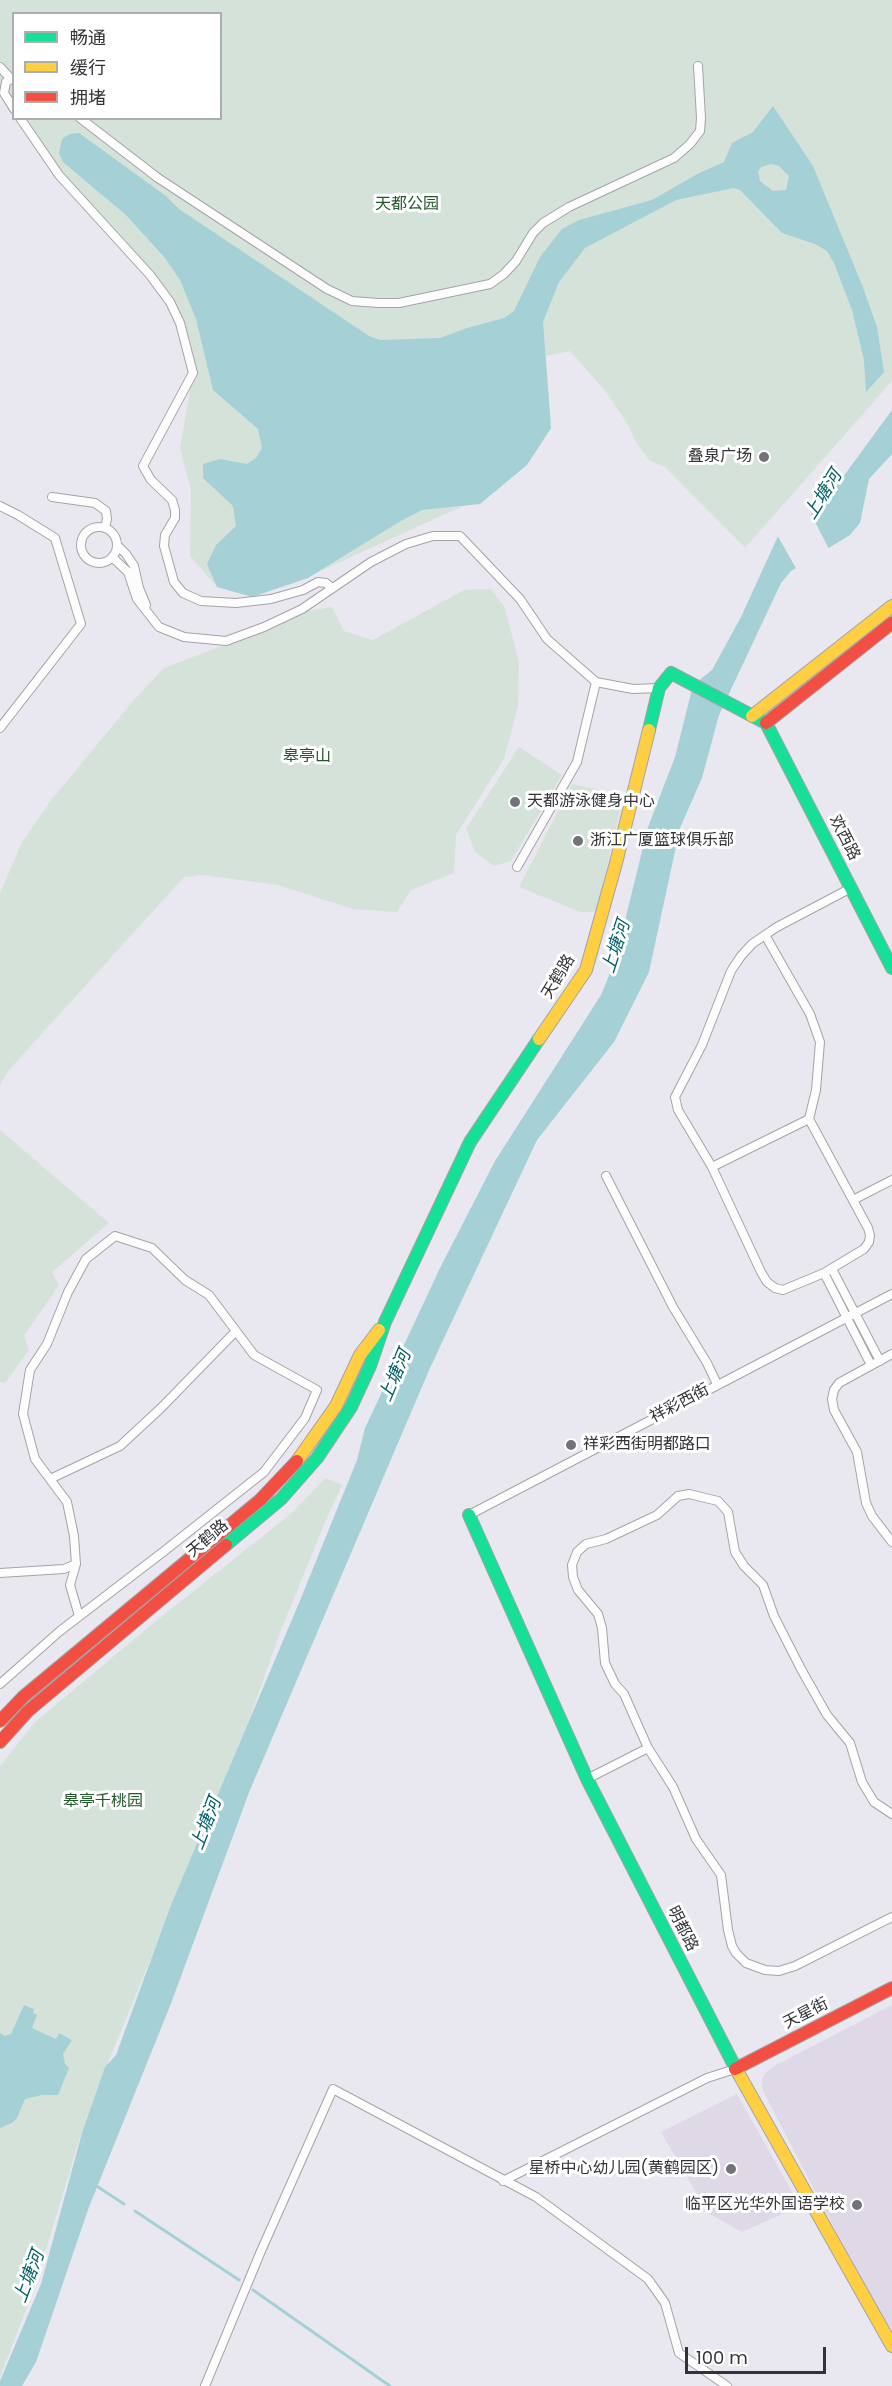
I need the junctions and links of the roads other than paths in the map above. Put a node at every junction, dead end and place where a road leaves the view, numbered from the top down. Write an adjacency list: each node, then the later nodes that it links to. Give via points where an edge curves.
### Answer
1 (0, 66): 3 (street)
2 (698, 66): 7 (street, via 700,131 674,158 543,223 510,267 490,284 399,303 352,301 327,289 158,178)
3 (12, 78): 4 (street)
4 (2, 93): 5 (street)
5 (12, 106)
6 (21, 120): 13 (street, via 60,175 150,275 180,323 193,373 143,466 172,500 175,510 164,546 174,582 183,593 201,601 236,603 271,599 318,582)
7 (83, 120)
8 (52, 497): 10 (street, via 95,503 105,511)
9 (0, 506): 21 (street, via 55,538 81,624)
10 (105, 528): 11 (street, via 114,534); 12 (street, via 88,531 81,547 92,561 104,562)
11 (117, 545): 12 (street); 16 (street, via 134,566 139,588)
12 (112, 557): 16 (street, via 128,572 136,599)
13 (332, 588): 16 (street, via 302,609 226,641 184,637); 17 (street, via 406,544 433,536 460,536 520,599 547,639)
14 (892, 606): 19 (main road)
15 (892, 623): 20 (main road)
16 (159, 627)
17 (596, 682): 18 (street, via 633,689); 22 (street, via 577,762)
18 (659, 688): 19 (main road, via 671,674); 34 (main road, 天鹤路, via 586,970 470,1143)
19 (752, 716): 20 (main road)
20 (766, 723): 23 (main road, 欢西路)
21 (0, 728)
22 (517, 867)
23 (851, 888): 24 (street); 25 (main road, 欢西路)
24 (765, 935): 26 (street, via 810,1014 820,1042); 27 (street, via 752,944 731,971 702,1045 675,1097 678,1110)
25 (892, 968)
26 (810, 1119): 27 (street); 30 (street)
27 (712, 1167): 31 (street, via 768,1282 783,1290)
28 (606, 1176): 39 (street)
29 (892, 1180): 30 (street)
30 (854, 1200): 31 (street, via 868,1228 869,1242)
31 (828, 1271): 33 (street)
32 (892, 1294): 33 (street, 祥彩西街)
33 (851, 1315): 37 (street); 38 (street); 39 (street, 祥彩西街)
34 (385, 1322): 47 (main road, 天鹤路, via 360,1355 336,1406 301,1456 260,1500 22,1697); 48 (main road, 天鹤路, via 351,1407 317,1458 281,1499 55,1687)
35 (236, 1330): 40 (street, via 120,1446); 40 (street, via 209,1295 185,1280 152,1248 115,1236 86,1259 47,1344 30,1370 23,1414 35,1459); 45 (street, via 254,1355 317,1390 305,1418 264,1472)
36 (892, 1354): 37 (street)
37 (880, 1361): 38 (street)
38 (871, 1365): 42 (street, via 838,1383 832,1398 834,1410 857,1452 869,1509)
39 (717, 1384): 41 (street, 祥彩西街)
40 (50, 1479): 43 (street, via 67,1502)
41 (469, 1515): 50 (main road, 明都路)
42 (892, 1542)
43 (76, 1564): 44 (street, via 64,1569); 45 (street, via 70,1585)
44 (0, 1573)
45 (79, 1616): 46 (street)
46 (0, 1684)
47 (0, 1721)
48 (0, 1742)
49 (648, 1748): 50 (street); 51 (street, via 605,1663 598,1614 578,1590 572,1565 577,1552 586,1544 657,1515 678,1496 689,1494 718,1502 728,1512 735,1552 763,1585 801,1669 827,1715 850,1743 873,1802); 52 (street, via 673,1787 696,1839 721,1875 732,1946 746,1963 779,1971 795,1966)
50 (587, 1779): 54 (main road, 明都路)
51 (892, 1814)
52 (892, 1917)
53 (892, 1988): 54 (main road, 天星街)
54 (735, 2070): 55 (street, via 707,2078); 56 (main road, 明都路)
55 (503, 2181): 57 (street, via 333,2089); 58 (street, via 536,2197 648,2279 664,2303 679,2353)
56 (892, 2346)
57 (204, 2386)
58 (727, 2386)

